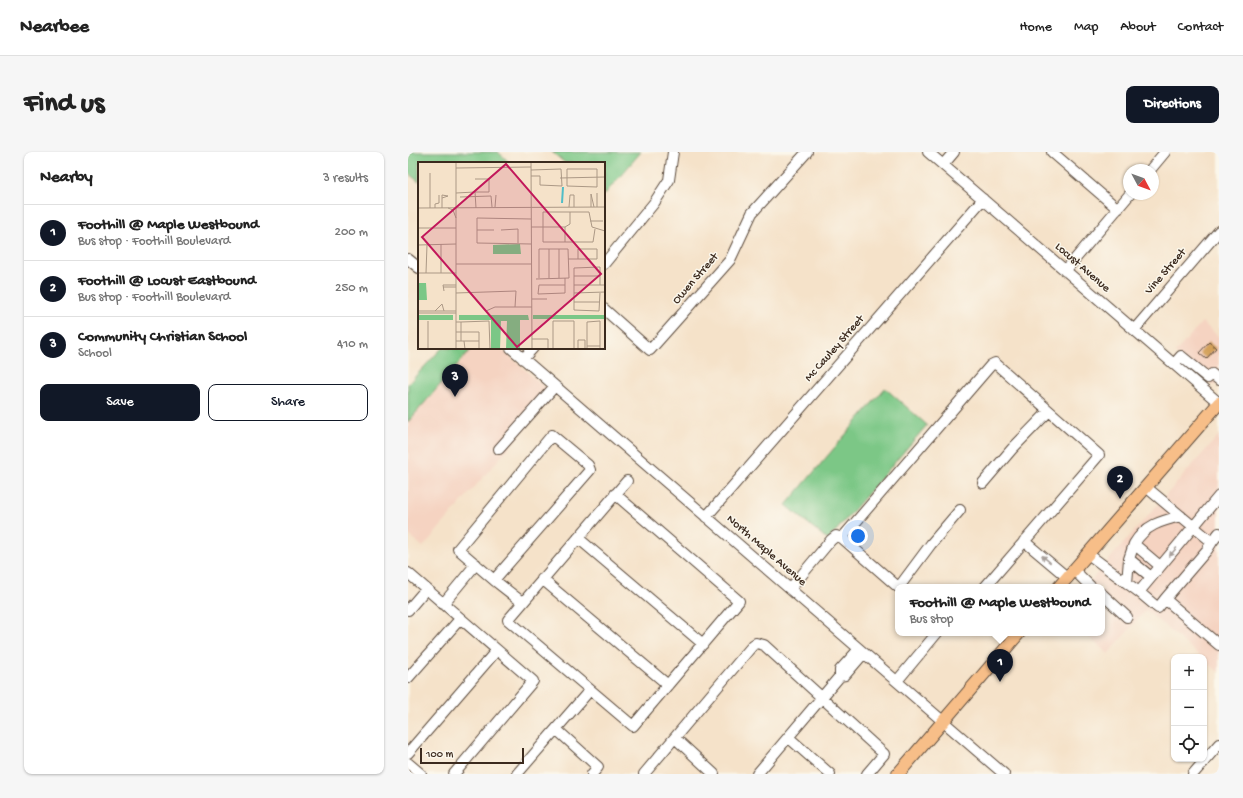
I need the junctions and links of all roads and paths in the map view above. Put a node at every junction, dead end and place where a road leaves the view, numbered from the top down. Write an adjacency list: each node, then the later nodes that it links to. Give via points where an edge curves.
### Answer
1 (672, 152): 14 (street, via 669,180 654,203)
2 (807, 152): 17 (street, Owen Street, via 752,213 730,260 650,350)
3 (928, 152): 7 (street, Locust Avenue)
4 (954, 152): 7 (street)
5 (1052, 152): 11 (street)
6 (1165, 152): 8 (street)
7 (943, 164): 9 (street, Locust Avenue)
8 (1155, 164)
9 (983, 199): 16 (street, Locust Avenue); 39 (street, Mc Cauley Street)
10 (1125, 200): 11 (street)
11 (1118, 209): 16 (street)
12 (1219, 231): 18 (street, Vine Street)
13 (408, 259): 15 (street)
14 (605, 263)
15 (418, 267)
16 (1065, 271): 18 (street, Locust Avenue)
17 (605, 310)
18 (1134, 330): 22 (street, Locust Avenue)
19 (512, 349): 21 (street, North Maple Avenue)
20 (532, 349): 21 (street)
21 (523, 359): 27 (street, North Maple Avenue)
22 (1174, 364): 23 (street, via 1181,356); 24 (street, Locust Avenue)
23 (1194, 367): 24 (street); 25 (street)
24 (1187, 376): 28 (street, Locust Avenue)
25 (1208, 378): 26 (street, via 1212,374); 28 (street)
26 (1219, 380)
27 (555, 386): 31 (street); 39 (street, North Maple Avenue)
28 (1200, 387): 29 (street, Locust Avenue)
29 (1219, 403): 34 (main road)
30 (1049, 411): 33 (street); 43 (street, via 995,363 991,365); 44 (street, via 1099,455)
31 (499, 449)
32 (627, 481): 35 (street)
33 (983, 483)
34 (1146, 487): 38 (street); 47 (main road)
35 (615, 494): 42 (street); 74 (street, via 739,601)
36 (1219, 496): 40 (street)
37 (960, 510): 58 (street)
38 (1182, 516): 40 (street); 46 (street, via 1147,528 1137,537)
39 (706, 517): 63 (street, North Maple Avenue)
40 (1194, 526): 45 (street); 50 (street, one-way to 50)
41 (1219, 533): 45 (street)
42 (578, 538): 54 (street); 74 (street)
43 (842, 538): 57 (street); 63 (street, via 833,537)
44 (1024, 541): 52 (street, one-way to 44); 59 (street)
45 (1212, 542): 66 (street)
46 (1134, 544): 48 (street); 50 (street)
47 (1088, 554): 52 (main road); 56 (street)
48 (1129, 559): 53 (street); 56 (street)
49 (476, 564): 55 (street); 55 (street, via 458,549 552,435 588,465 590,470); 68 (street)
50 (1160, 566): 53 (street)
51 (408, 574): 62 (street)
52 (1071, 574): 60 (main road); 61 (street)
53 (1151, 577): 64 (street)
54 (542, 579): 67 (street); 80 (street)
55 (494, 580): 67 (street)
56 (1126, 583): 64 (street)
57 (896, 584)
58 (901, 584)
59 (988, 584)
60 (1062, 584)
61 (1086, 584)
62 (426, 589): 68 (street); 69 (street)
63 (790, 589): 77 (street, North Maple Avenue)
64 (1138, 592): 66 (street, via 1158,608)
65 (1105, 597): 70 (street)
66 (1165, 600): 75 (street)
67 (522, 602): 81 (street, via 508,620)
68 (443, 604): 71 (street)
69 (408, 610)
70 (1127, 617)
71 (460, 618): 76 (street); 78 (street)
72 (934, 636): 79 (street)
73 (1016, 636): 83 (main road)
74 (703, 644): 80 (street)
75 (1219, 645)
76 (497, 650): 88 (street); 91 (street, via 533,681)
77 (862, 651): 79 (street, North Maple Avenue); 82 (street, via 850,664 845,675 840,676)
78 (408, 678)
79 (897, 681): 83 (street, North Maple Avenue)
80 (668, 685): 81 (street, via 633,726)
81 (590, 690): 84 (street)
82 (822, 698): 85 (street); 86 (street, via 764,645 756,643); 98 (street, via 884,754)
83 (943, 721): 99 (main road); 100 (street, North Maple Avenue)
84 (556, 729): 92 (street); 93 (street, via 598,767)
85 (788, 737): 96 (street); 97 (street)
86 (675, 738): 94 (street); 95 (street)
87 (1219, 744): 101 (street)
88 (408, 753)
89 (408, 763): 90 (street)
90 (421, 774)
91 (454, 774)
92 (517, 774)
93 (592, 774)
94 (644, 774)
95 (714, 774)
96 (757, 774)
97 (830, 774)
98 (867, 774)
99 (898, 774)
100 (1004, 774)
101 (1193, 774)

